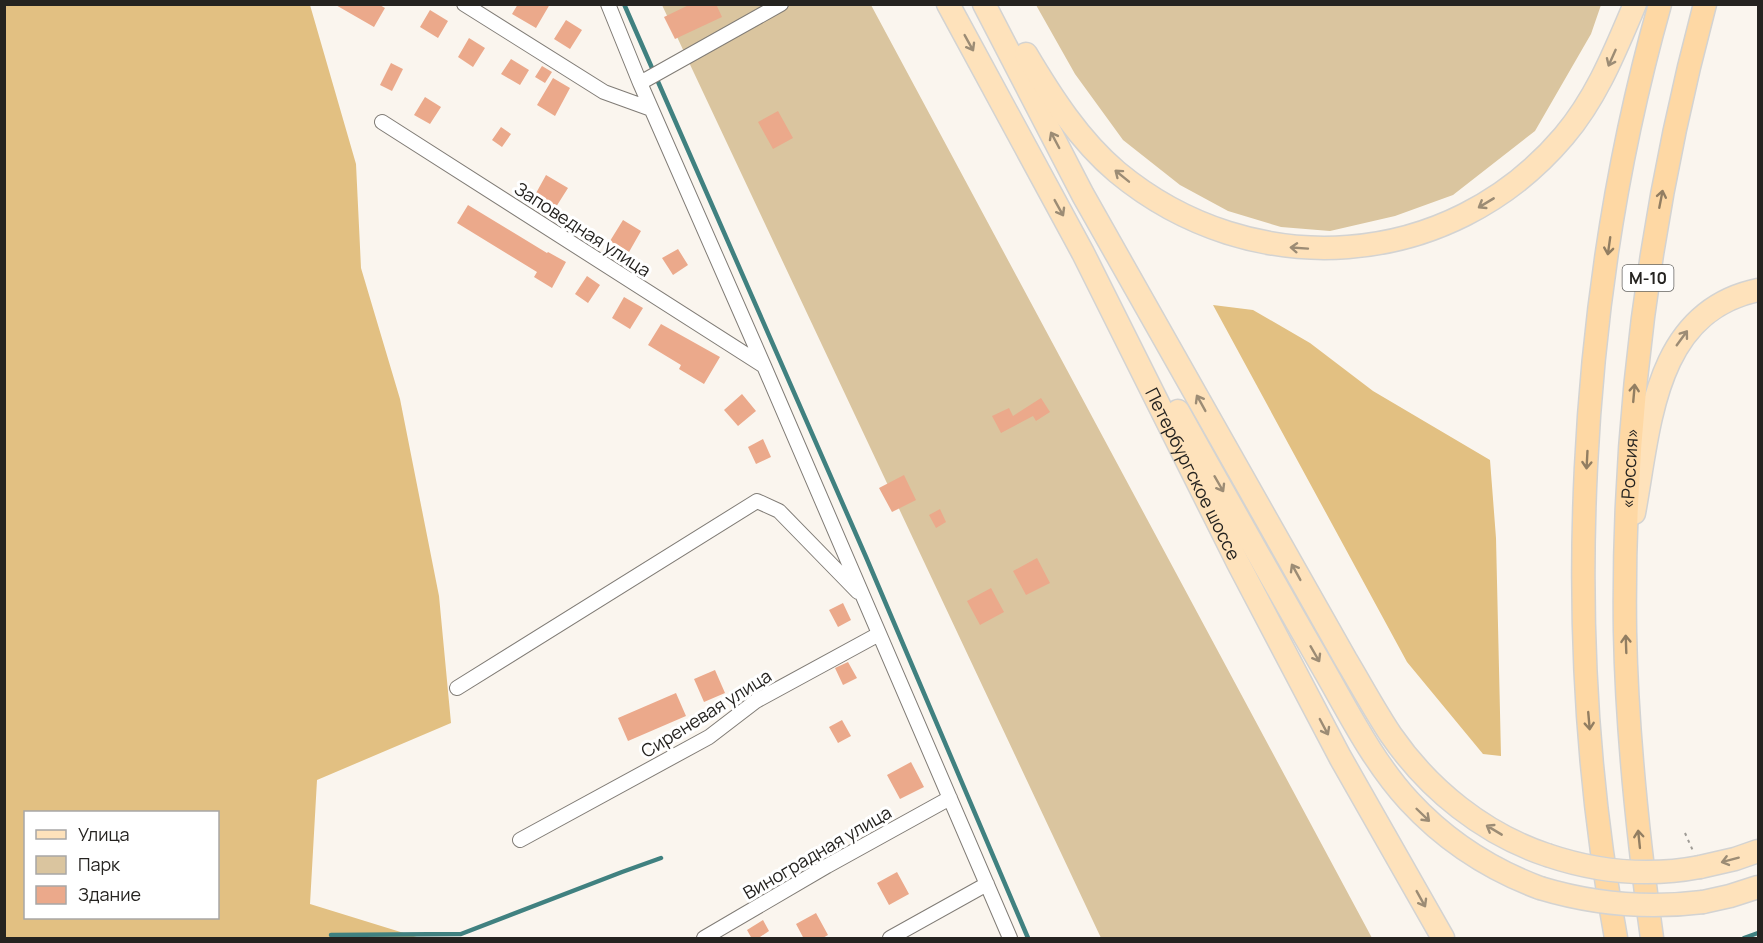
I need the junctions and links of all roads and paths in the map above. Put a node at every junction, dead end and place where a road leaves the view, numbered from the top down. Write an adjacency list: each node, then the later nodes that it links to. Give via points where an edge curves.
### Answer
1 (464, 4): 11 (street, via 604,92)
2 (608, 4): 10 (street)
3 (781, 4): 10 (street)
4 (948, 4): 13 (main road, Петербургское шоссе, one-way to 13)
5 (984, 4): 22 (main road, Петербургское шоссе, one-way to 5, bridge, via 1724,862 1662,872 1584,866 1525,847 1494,831 1437,789 1413,763 1391,735 1346,660 1083,195)
6 (997, 4): 7 (main road, one-way to 6, via 1604,75 1580,116 1549,153 1513,185 1473,211 1429,230 1383,243 1335,248 1275,245 1240,238 1174,211 1133,185 1097,153 1066,117)
7 (1635, 4)
8 (1660, 4): 29 (highway, М-10, one-way to 29, via 1632,119 1600,307 1583,557 1594,778)
9 (1705, 4): 16 (highway, «Россия» / М-10, one-way to 9, via 1634,390 1644,307 1671,143)
10 (650, 77): 11 (street)
11 (651, 109): 15 (street)
12 (382, 122): 15 (street, Заповедная улица)
13 (1083, 253): 24 (main road, one-way to 24, bridge, via 1126,316 1369,747 1385,773 1417,810 1454,842 1495,868 1540,888 1579,898 1662,906 1703,902); 28 (main road, Петербургское шоссе, one-way to 28, via 1238,563 1340,757)
14 (1758, 290): 16 (main road, one-way to 14, via 1656,395 1670,358 1686,333 1706,313 1730,298)
15 (764, 366): 17 (street)
16 (1625, 556): 30 (highway, «Россия» / М-10, one-way to 16, via 1633,786)
17 (864, 598): 18 (street); 19 (street, via 779,511 757,501)
18 (879, 634): 20 (street); 21 (street, Сиреневая улица, via 756,701 710,737)
19 (457, 688)
20 (950, 798): 23 (street); 25 (street, Виноградная улица)
21 (520, 840)
22 (1758, 851)
23 (987, 884): 26 (street); 27 (street)
24 (1758, 887)
25 (704, 939)
26 (890, 939)
27 (1011, 939)
28 (1443, 939)
29 (1616, 939)
30 (1652, 939)

